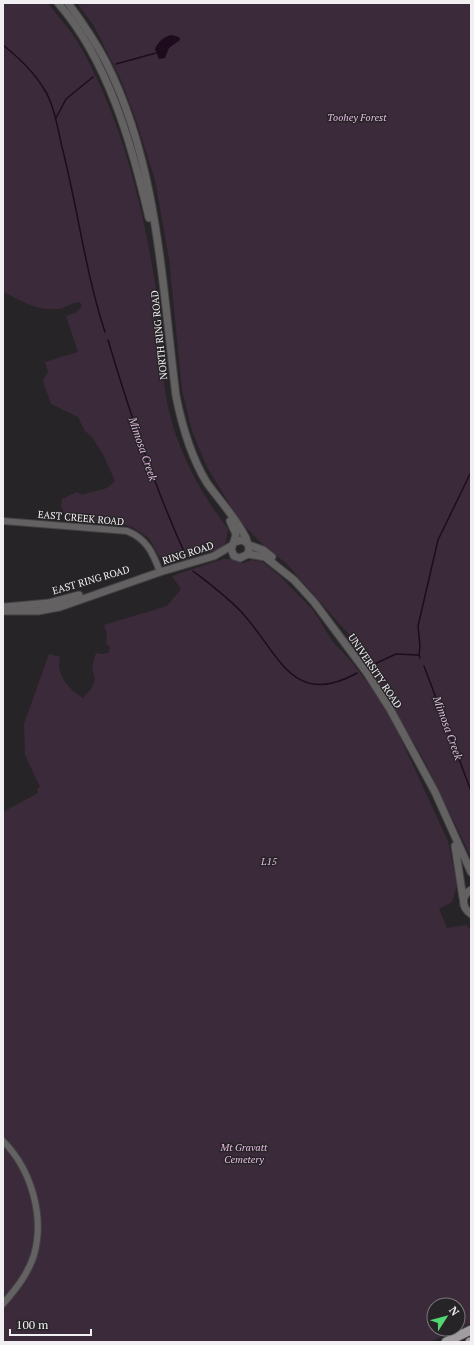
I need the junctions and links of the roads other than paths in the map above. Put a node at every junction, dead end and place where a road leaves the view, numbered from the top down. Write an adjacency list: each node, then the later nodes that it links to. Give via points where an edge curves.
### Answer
1 (58, 3): 4 (street, NORTH RING ROAD, via 84,38 105,79)
2 (68, 3): 3 (street, NORTH RING ROAD, via 106,61)
3 (126, 110): 4 (street); 7 (street, NORTH RING ROAD, via 148,185 160,260 176,396 182,422 206,481 242,530)
4 (118, 113): 6 (street, NORTH RING ROAD, via 150,220 178,422 198,474 235,529)
5 (3, 521): 11 (street, EAST CREEK ROAD, via 127,531 147,544)
6 (233, 544): 7 (street, via 242,540); 9 (street, RING ROAD); 10 (street)
7 (248, 544): 8 (street); 13 (street, via 266,552 290,574)
8 (248, 554): 10 (street, via 240,558); 13 (street, UNIVERSITY ROAD, via 265,557)
9 (214, 556): 10 (street); 11 (street, RING ROAD)
10 (234, 556)
11 (160, 572): 12 (street, RING ROAD); 14 (street, EAST RING ROAD, via 59,601)
12 (150, 577): 15 (street, EAST RING ROAD, via 60,607 38,611)
13 (292, 579): 16 (street, UNIVERSITY ROAD, via 314,602 384,698 435,792)
14 (3, 606)
15 (3, 611)
16 (451, 830): 17 (street, UNIVERSITY ROAD); 19 (street, UNIVERSITY ROAD)
17 (471, 872)
18 (471, 890): 19 (street)
19 (463, 898): 20 (street, UNIVERSITY ROAD, via 465,908)
20 (471, 914)
21 (3, 1141): 22 (street, via 18,1158 24,1171 35,1202 38,1220 34,1255 16,1290)
22 (3, 1304)
23 (471, 1330): 24 (main road)
24 (446, 1342)

